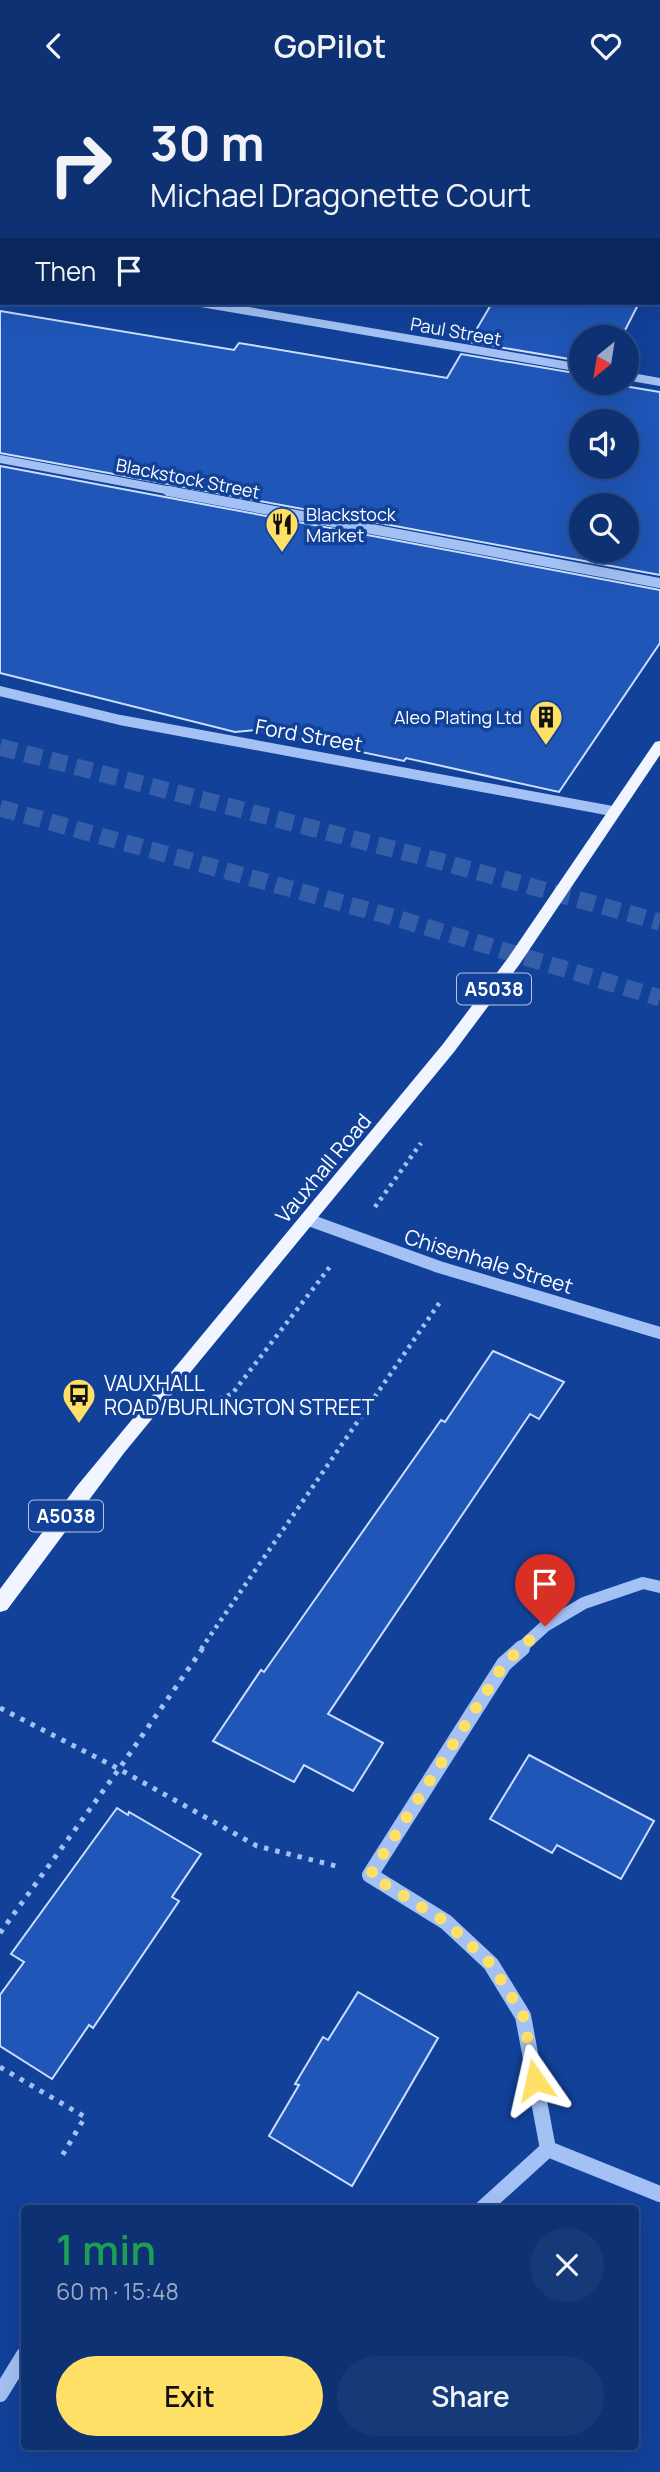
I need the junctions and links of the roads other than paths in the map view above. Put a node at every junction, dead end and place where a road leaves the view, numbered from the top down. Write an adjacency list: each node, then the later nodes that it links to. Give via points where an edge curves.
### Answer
1 (213, 305): 2 (street, Paul Street)
2 (569, 366)
3 (639, 378): 4 (street)
4 (660, 381)
5 (0, 459): 6 (street, Blackstock Street)
6 (660, 583)
7 (0, 691): 9 (street, Ford Street, via 120,720)
8 (660, 745): 9 (main road, Vauxhall Road / A5038)
9 (612, 811): 10 (main road, Vauxhall Road / A5038, via 491,992)
10 (309, 1220): 11 (street, Chisenhale Street, via 460,1273); 13 (main road, Vauxhall Road / A5038, via 133,1428)
11 (660, 1333)
12 (660, 1587): 14 (street, via 643,1583 584,1603 545,1626 504,1664 370,1875 446,1922 491,1964 523,2015)
13 (0, 1604)
14 (548, 2149): 15 (street); 16 (street)
15 (660, 2193)
16 (486, 2205)
17 (21, 2360): 18 (street)
18 (0, 2394)

